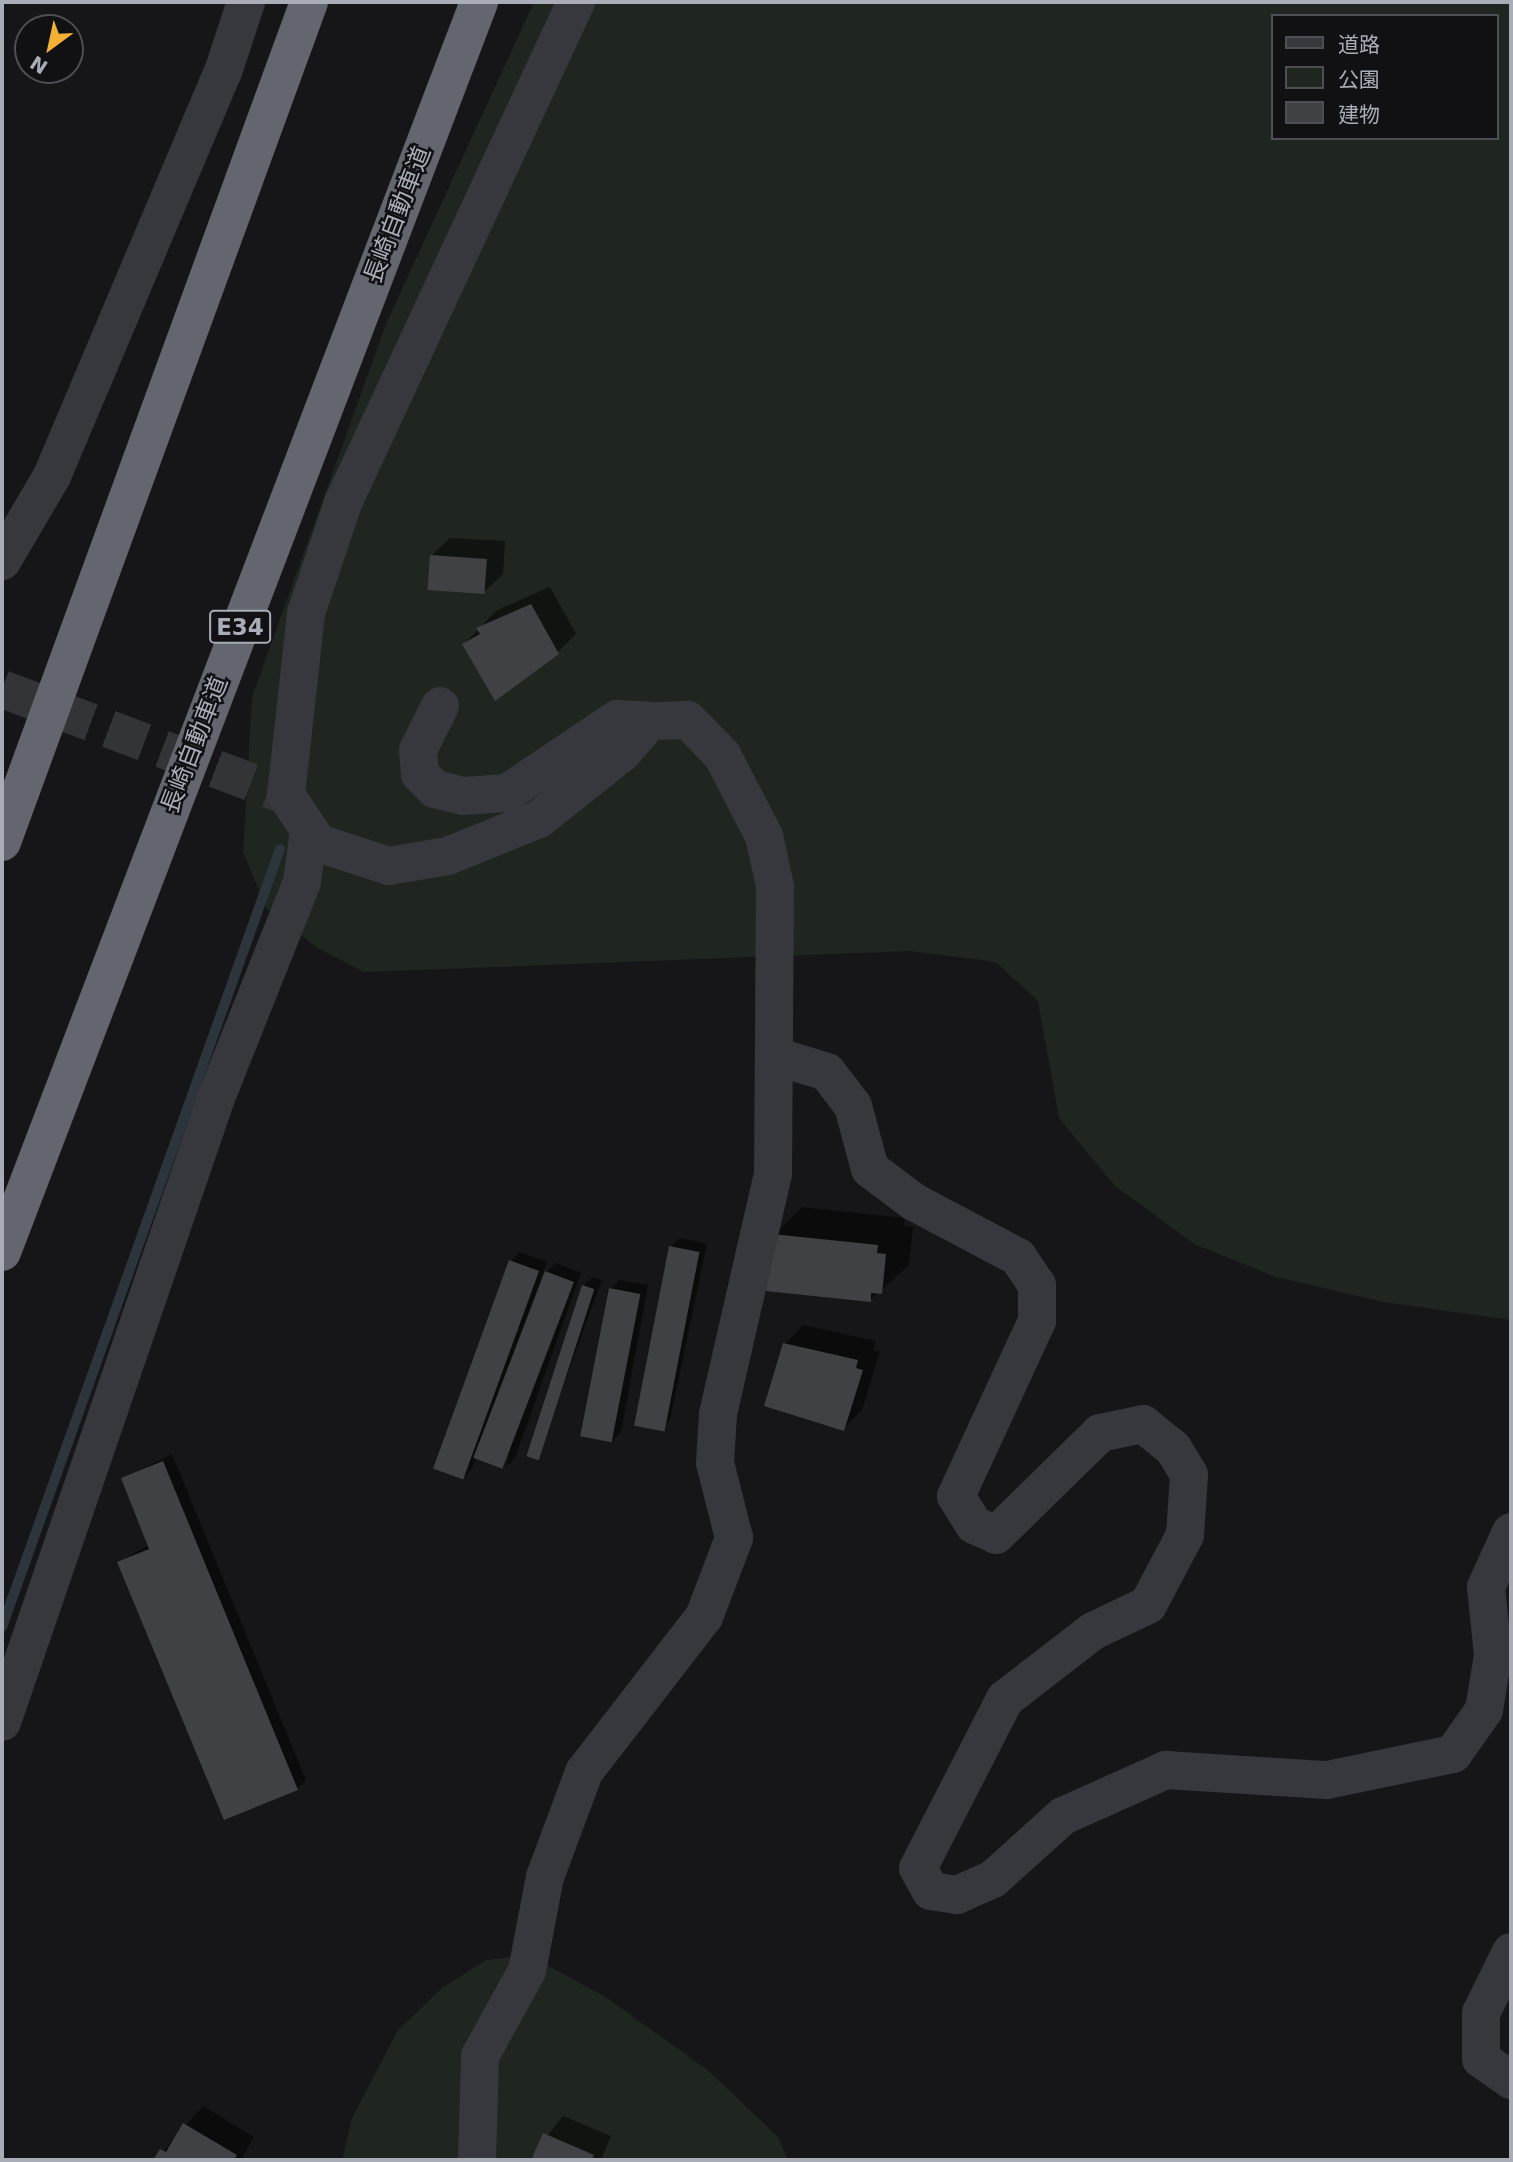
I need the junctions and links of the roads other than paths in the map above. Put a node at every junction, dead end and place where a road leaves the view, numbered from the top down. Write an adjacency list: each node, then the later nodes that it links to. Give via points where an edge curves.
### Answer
1 (246, 2): 5 (street, via 223,72 52,476)
2 (309, 2): 9 (highway)
3 (479, 2): 11 (highway, 長崎自動車道 / E34)
4 (576, 2): 8 (street, via 343,503 306,613 286,795)
5 (2, 561)
6 (440, 706): 7 (street, via 418,750 419,774 435,789 463,796 507,793 617,719)
7 (650, 721): 8 (street, via 622,753 539,819 448,856 389,866 318,843); 10 (street, via 688,720 722,755 764,836 775,886)
8 (309, 830): 13 (street, via 302,882 216,1098)
9 (2, 842)
10 (778, 1057): 12 (street, via 827,1072 853,1106 870,1169 914,1202 1018,1257 1037,1285 1037,1321 956,1496 974,1525 996,1535 1100,1433 1143,1424 1173,1448 1189,1475 1185,1535 1148,1605 1093,1631 1005,1699 918,1868 931,1891 957,1895 993,1879 1063,1816 1166,1770 1327,1780 1453,1754 1484,1710 1493,1655 1486,1587); 17 (street, via 773,1173 718,1414 715,1463 734,1538 704,1617 584,1772 545,1877 527,1971 480,2056)
11 (2, 1252)
12 (1511, 1532)
13 (16, 1648): 14 (street)
14 (2, 1722)
15 (1511, 1952): 16 (street, via 1481,2013 1481,2059)
16 (1511, 2080)
17 (477, 2160)

